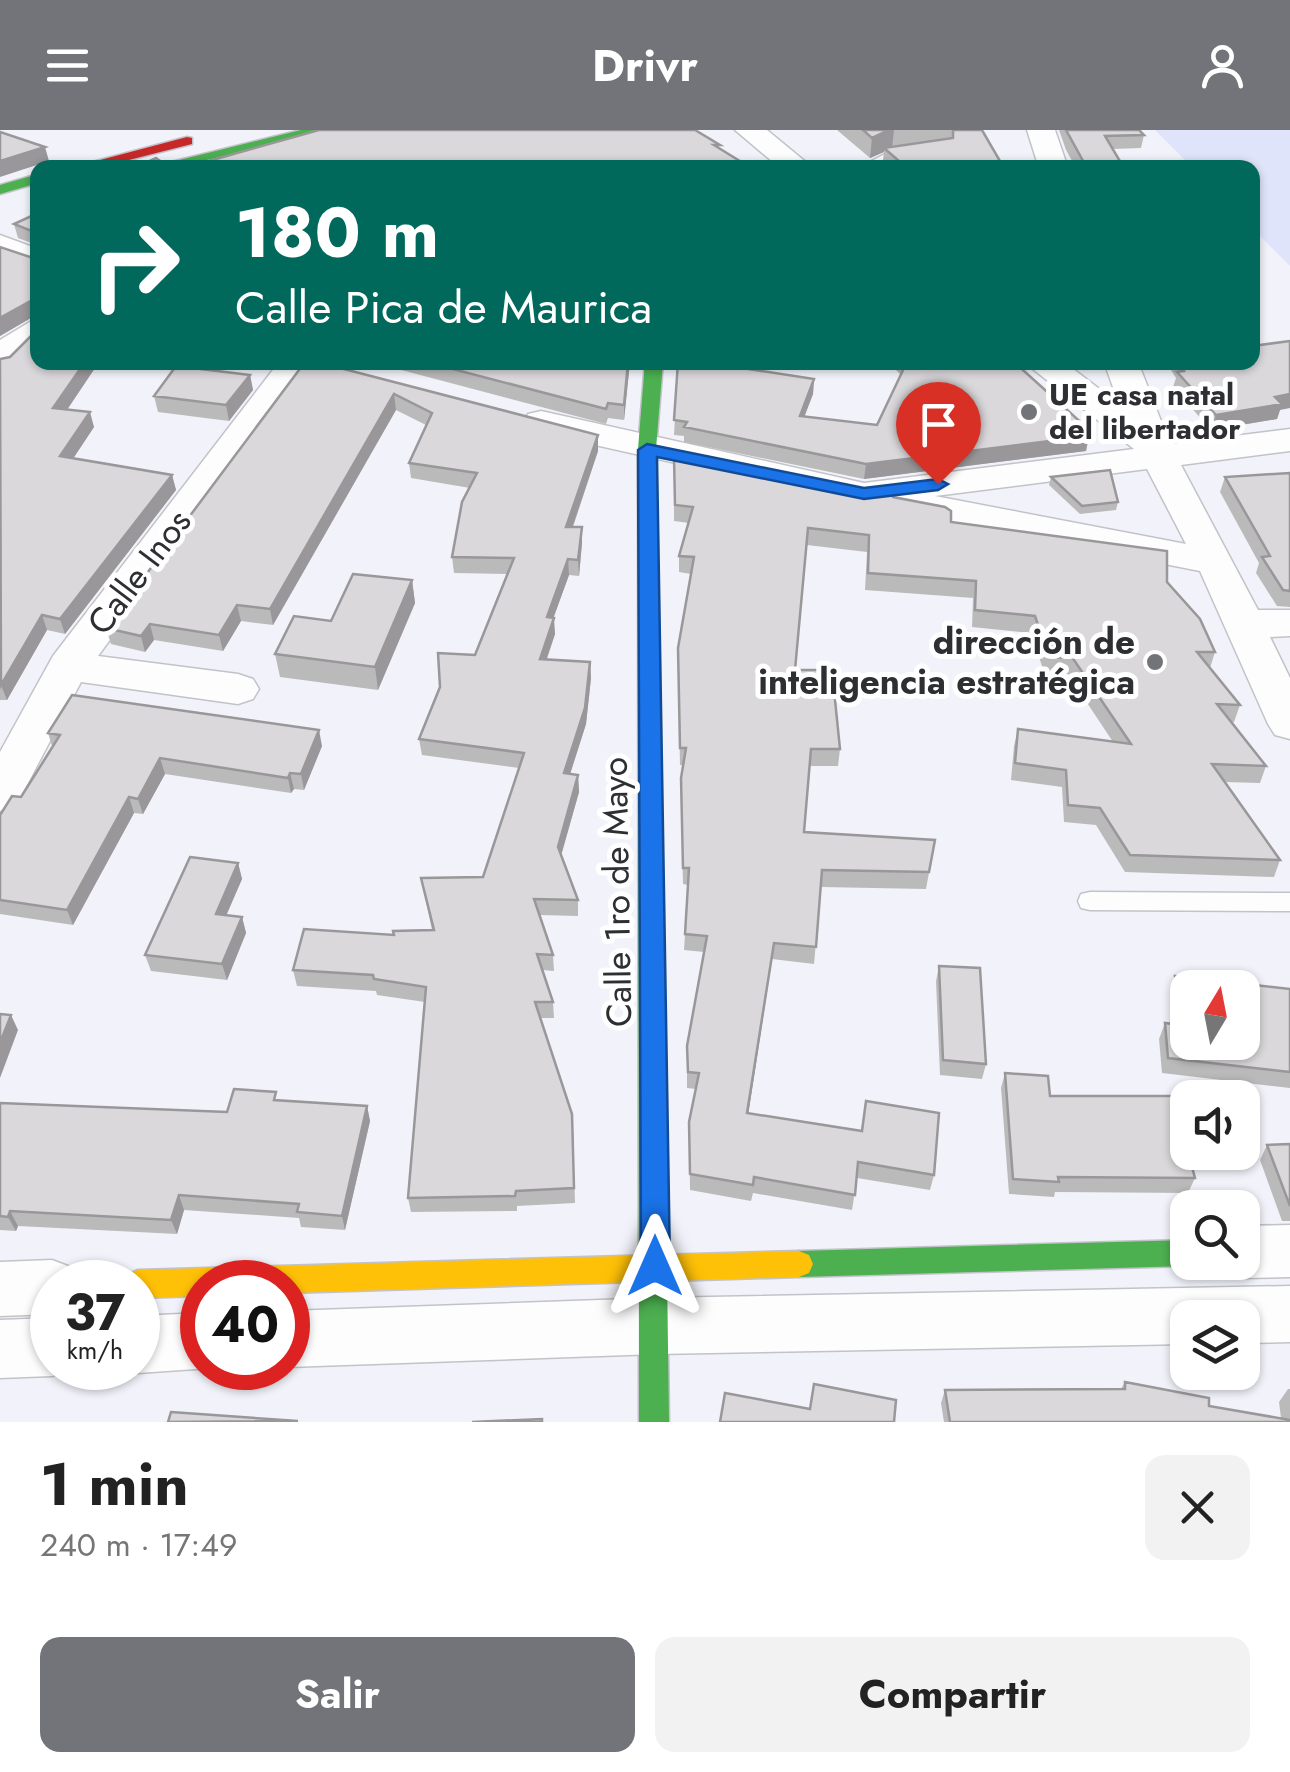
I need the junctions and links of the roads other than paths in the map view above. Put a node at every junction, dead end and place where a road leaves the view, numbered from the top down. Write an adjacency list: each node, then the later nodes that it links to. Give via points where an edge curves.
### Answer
1 (239, 130): 7 (street)
2 (320, 130): 8 (street)
3 (716, 130): 9 (street)
4 (748, 130): 10 (street)
5 (1042, 130): 12 (street)
6 (927, 154): 11 (lane)
7 (111, 160)
8 (189, 160)
9 (755, 160)
10 (788, 160)
11 (883, 160)
12 (1051, 160)
13 (30, 181): 14 (street)
14 (0, 190)
15 (30, 201): 16 (street)
16 (0, 210)
17 (0, 244): 18 (street)
18 (30, 257)
19 (30, 332): 20 (street)
20 (0, 362)
21 (308, 370): 35 (street, Calle Inos)
22 (653, 370): 29 (street, Calle 1ro de Mayo)
23 (1051, 370): 30 (street)
24 (1091, 370): 26 (street)
25 (1124, 370): 26 (street)
26 (1134, 401): 30 (street)
27 (498, 411): 29 (street)
28 (1290, 440): 30 (street)
29 (647, 450): 31 (street); 44 (street, Calle 1ro de Mayo)
30 (1157, 451): 31 (street); 32 (street)
31 (864, 494): 32 (street)
32 (1215, 562): 34 (street)
33 (1290, 623): 34 (street)
34 (1244, 624): 37 (street)
35 (68, 666): 36 (street); 38 (street, Calle Inos)
36 (238, 689)
37 (1290, 724)
38 (0, 794)
39 (1090, 901): 40 (lane)
40 (1290, 902)
41 (1290, 1251): 42 (street)
42 (1260, 1252)
43 (1170, 1253): 44 (street)
44 (655, 1266): 45 (street); 49 (street, Calle 1ro de Mayo)
45 (160, 1283)
46 (30, 1288): 47 (street)
47 (0, 1289)
48 (1290, 1314): 49 (street)
49 (656, 1326): 50 (street); 53 (street, Calle 1ro de Mayo)
50 (310, 1338)
51 (30, 1348): 52 (street)
52 (0, 1349)
53 (654, 1422)

